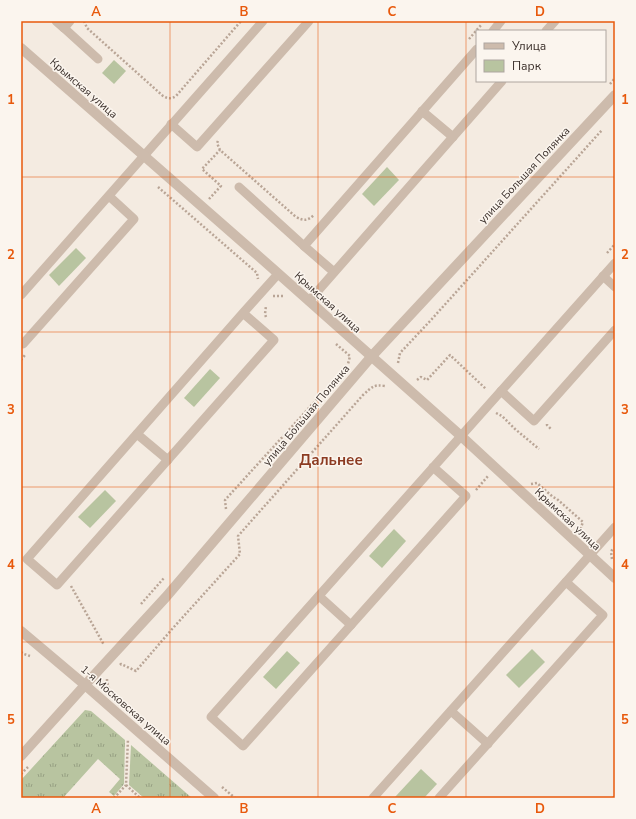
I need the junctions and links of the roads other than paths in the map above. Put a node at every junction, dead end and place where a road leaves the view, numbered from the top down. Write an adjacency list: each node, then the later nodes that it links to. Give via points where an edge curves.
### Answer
1 (56, 21): 7 (lane)
2 (70, 21): 7 (lane)
3 (263, 21): 16 (lane)
4 (309, 21): 16 (lane, via 197,147)
5 (501, 21): 8 (lane)
6 (555, 21): 9 (lane)
7 (64, 28): 12 (lane)
8 (494, 30)
9 (547, 30)
10 (21, 48): 18 (street, Крымская улица)
11 (476, 50): 15 (lane)
12 (98, 59)
13 (501, 82): 17 (lane)
14 (615, 95): 32 (street, улица Большая Полянка)
15 (422, 111): 17 (lane); 21 (lane)
16 (171, 124): 18 (lane)
17 (452, 137): 23 (lane)
18 (143, 156): 20 (lane); 24 (street, Крымская улица)
19 (239, 187): 21 (lane)
20 (109, 196): 27 (lane); 31 (lane, via 134,219)
21 (304, 246): 23 (lane)
22 (615, 263): 25 (lane)
23 (334, 272): 28 (lane)
24 (278, 274): 28 (street, Крымская улица); 29 (lane)
25 (603, 276): 26 (lane); 33 (lane)
26 (615, 287)
27 (21, 295)
28 (309, 301): 32 (street, Крымская улица)
29 (243, 313): 34 (lane); 36 (lane, via 274,340)
30 (615, 330): 33 (lane, via 534,421)
31 (22, 344)
32 (371, 357): 35 (street, Крымская улица); 45 (street, улица Большая Полянка, via 166,597)
33 (501, 391): 35 (lane)
34 (138, 434): 36 (lane); 36 (lane, via 27,559 57,585)
35 (461, 436): 37 (lane); 39 (street, Крымская улица)
36 (168, 460)
37 (433, 467): 42 (lane); 43 (lane, via 466,496)
38 (615, 527): 39 (lane)
39 (590, 555): 40 (street, Крымская улица); 41 (lane)
40 (615, 578)
41 (566, 582): 46 (lane); 47 (lane, via 603,615)
42 (319, 596): 43 (lane); 43 (lane, via 211,717 222,727 243,746)
43 (351, 625)
44 (21, 630): 45 (street, 1-я Московская улица)
45 (85, 685): 48 (street, улица Большая Полянка); 49 (street, 1-я Московская улица)
46 (451, 711): 47 (lane); 50 (lane)
47 (488, 744): 51 (lane)
48 (21, 756)
49 (214, 798)
50 (373, 798)
51 (439, 798)

